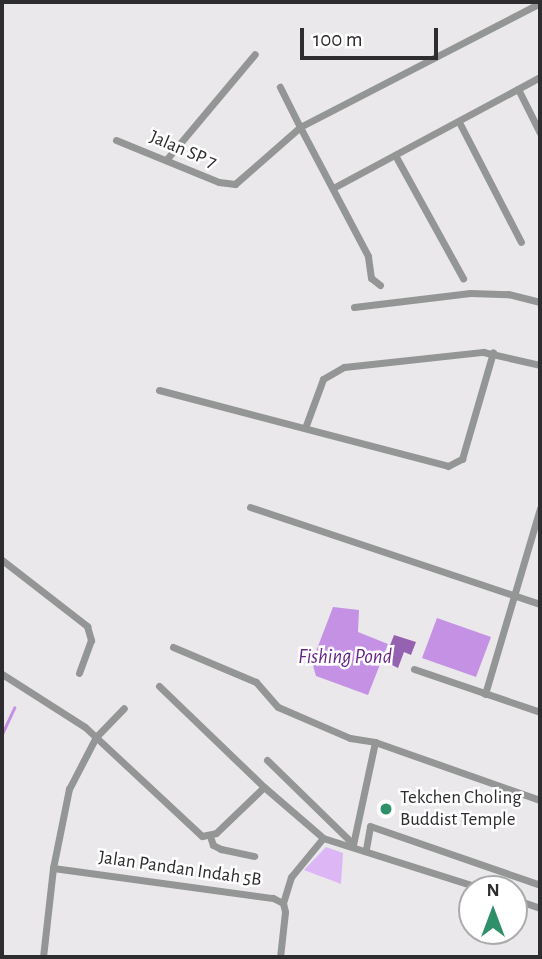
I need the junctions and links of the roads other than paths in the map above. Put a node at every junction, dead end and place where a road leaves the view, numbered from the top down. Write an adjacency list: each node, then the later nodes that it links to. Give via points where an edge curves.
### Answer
1 (540, 3): 7 (street)
2 (255, 54): 11 (street)
3 (540, 77): 5 (street)
4 (280, 87): 7 (street)
5 (518, 89): 6 (street); 8 (street)
6 (459, 122): 10 (street); 13 (street)
7 (300, 127): 11 (street, Jalan SP 7, via 235,184); 12 (street)
8 (540, 133)
9 (116, 140): 11 (street, Jalan SP 7)
10 (395, 155): 12 (street); 14 (street)
11 (166, 160)
12 (333, 188): 15 (street, via 368,256 371,278)
13 (521, 242)
14 (463, 278)
15 (380, 285)
16 (540, 302): 17 (street, via 480,293)
17 (354, 307)
18 (493, 352): 19 (street); 21 (street, via 331,372 318,387); 21 (street, via 465,452 456,464 440,466)
19 (540, 365)
20 (159, 390): 21 (street)
21 (305, 428)
22 (250, 507): 27 (street)
23 (540, 508): 24 (street)
24 (538, 521): 27 (street)
25 (2, 560): 26 (street)
26 (5, 569): 31 (street, via 87,626 91,640)
27 (512, 593): 28 (street); 34 (street)
28 (540, 604)
29 (173, 647): 38 (street, via 256,682 278,707 350,738)
30 (414, 669): 34 (street)
31 (79, 673)
32 (2, 674): 37 (street, via 67,712)
33 (159, 686): 40 (street)
34 (485, 694): 36 (street)
35 (124, 708): 37 (street)
36 (540, 712)
37 (96, 737): 42 (street, via 193,831); 47 (street, via 69,789)
38 (375, 742): 41 (street); 44 (street)
39 (267, 760): 44 (street)
40 (264, 787): 42 (street); 43 (street)
41 (540, 800)
42 (210, 836): 46 (street, via 213,845 221,849)
43 (323, 838): 44 (street); 50 (street, via 291,877)
44 (354, 845): 45 (street)
45 (366, 849): 48 (street); 49 (street, via 370,826)
46 (254, 856)
47 (53, 869): 50 (street, Jalan Pandan Indah 5B, via 248,894); 51 (street)
48 (458, 880)
49 (540, 885)
50 (282, 903): 52 (street, Jalan Pandan Indah 5B, via 286,922)
51 (43, 957)
52 (280, 957)

